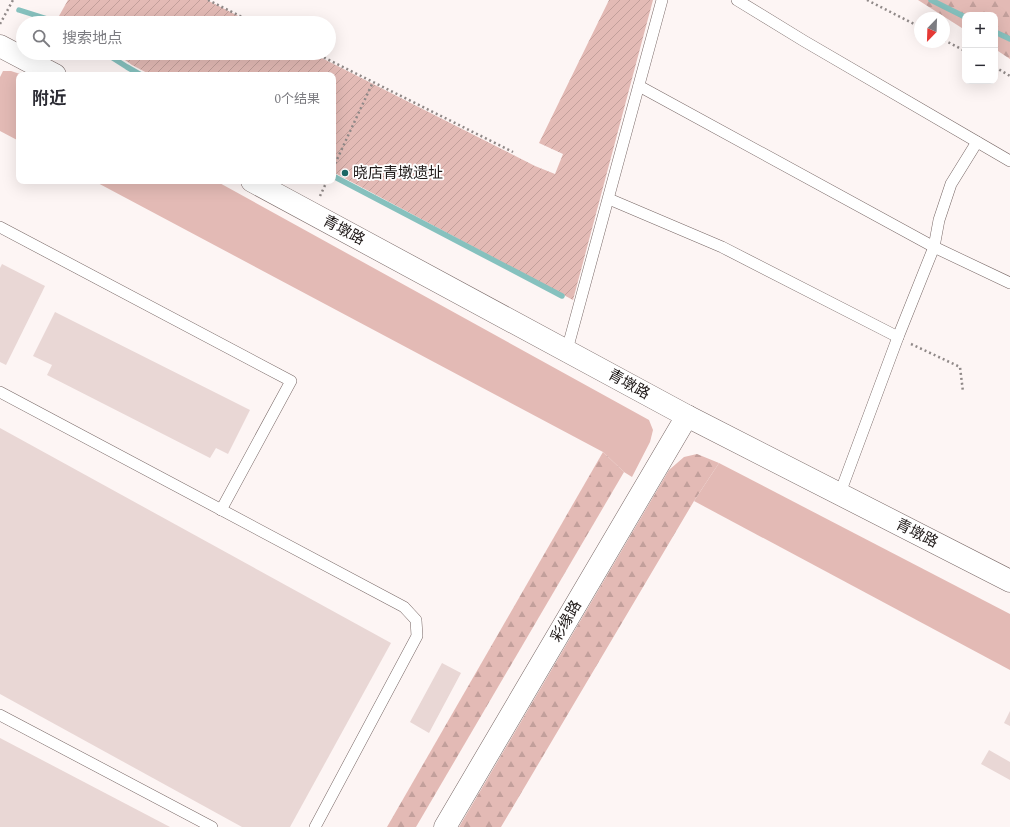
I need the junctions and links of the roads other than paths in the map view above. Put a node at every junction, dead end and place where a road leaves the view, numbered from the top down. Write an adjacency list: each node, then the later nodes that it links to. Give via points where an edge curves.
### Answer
1 (662, 0): 7 (lane)
2 (738, 0): 8 (lane)
3 (0, 46): 4 (main road)
4 (16, 54)
5 (27, 60): 6 (main road)
6 (49, 72)
7 (639, 86): 11 (lane); 13 (lane)
8 (977, 142): 9 (lane); 13 (lane, via 951,184 939,220)
9 (1010, 161)
10 (258, 184): 16 (main road, 青墩路)
11 (609, 199): 15 (lane, via 722,247); 16 (lane)
12 (0, 227): 20 (lane, via 290,381)
13 (934, 247): 14 (lane); 15 (lane)
14 (1010, 283)
15 (898, 338): 19 (lane)
16 (567, 350): 18 (main road, 青墩路)
17 (0, 392): 20 (lane)
18 (687, 416): 19 (main road, 青墩路); 25 (main road, 彩缘路)
19 (840, 493): 21 (main road, 青墩路)
20 (221, 510): 24 (lane, via 404,607 416,620 417,636)
21 (1010, 581)
22 (0, 715): 23 (lane)
23 (212, 827)
24 (315, 827)
25 (445, 827)

